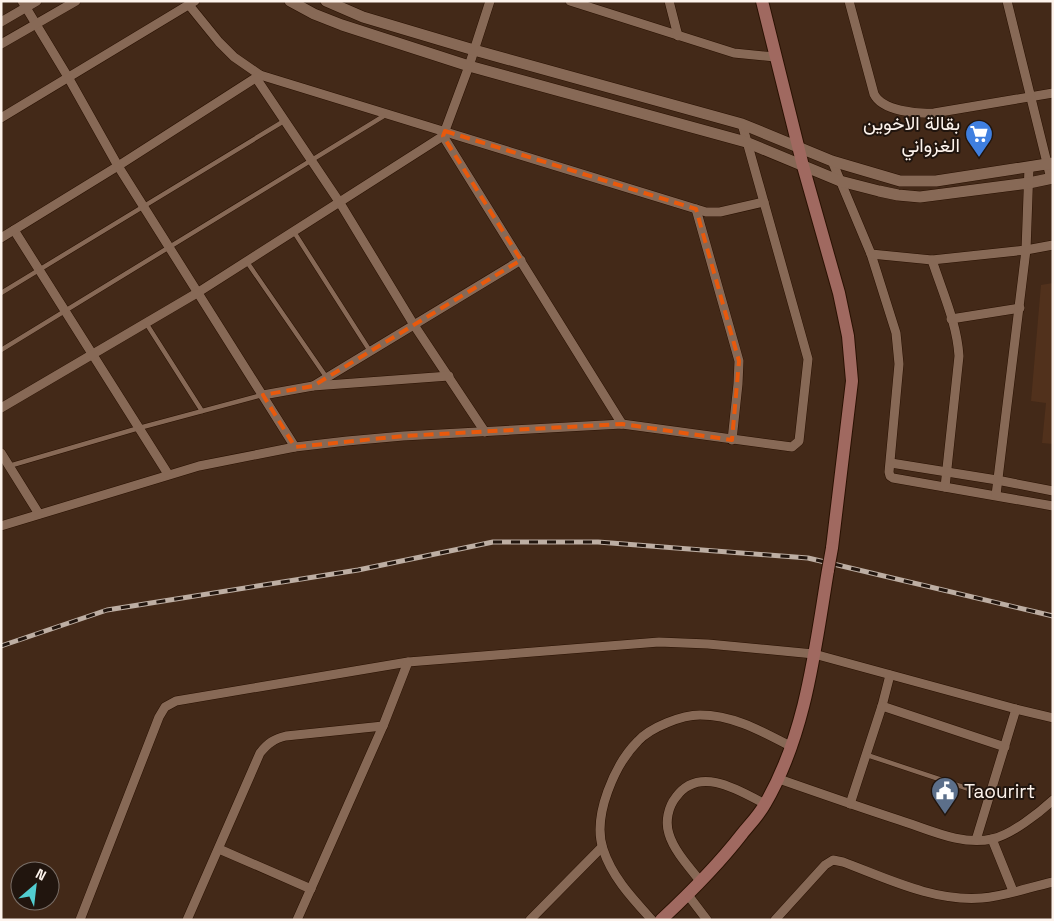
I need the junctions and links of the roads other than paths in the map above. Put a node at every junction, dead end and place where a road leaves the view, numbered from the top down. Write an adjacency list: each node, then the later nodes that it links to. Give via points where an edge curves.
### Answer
1 (37, 1): 12 (street)
2 (76, 1): 14 (street)
3 (290, 1): 19 (street, via 342,25)
4 (326, 1): 17 (street, via 363,17)
5 (490, 1): 17 (street)
6 (570, 1): 15 (street)
7 (669, 1): 15 (street)
8 (762, 1): 18 (main road)
9 (848, 1): 23 (street, via 874,94 884,104 927,113)
10 (1007, 1): 23 (street)
11 (192, 3): 20 (street, via 229,52); 21 (street)
12 (24, 5): 13 (street); 14 (street)
13 (1, 22)
14 (35, 25): 16 (street); 21 (street)
15 (678, 36): 18 (street, via 734,53)
16 (1, 44)
17 (474, 50): 19 (street); 27 (street)
18 (775, 57): 30 (main road)
19 (469, 66): 28 (street); 29 (street)
20 (258, 76): 24 (street); 26 (street); 34 (street)
21 (68, 77): 25 (street); 34 (street)
22 (1053, 93): 23 (street)
23 (1032, 97): 33 (street)
24 (388, 114): 28 (street); 31 (lane)
25 (1, 118)
26 (285, 121): 31 (street); 42 (lane)
27 (742, 124): 29 (street); 30 (street)
28 (444, 133): 41 (street); 43 (street); 51 (street)
29 (746, 142): 35 (street); 40 (street)
30 (798, 146): 32 (street); 35 (main road)
31 (312, 161): 41 (street); 48 (lane)
32 (832, 161): 36 (street, via 900,181 916,182); 38 (street)
33 (1050, 163): 36 (street); 37 (street)
34 (118, 166): 42 (street); 44 (street)
35 (802, 166): 38 (street); 88 (main road, bridge, via 839,292 852,368 832,548)
36 (1029, 168): 39 (street)
37 (1052, 178): 39 (street)
38 (840, 182): 39 (street, via 920,197); 50 (street)
39 (1029, 183): 49 (street)
40 (764, 202): 43 (street, via 714,213); 74 (street, via 808,359 800,441 792,447)
41 (340, 203): 45 (street); 61 (street)
42 (144, 207): 48 (street); 54 (lane)
43 (696, 209): 74 (street, via 739,361)
44 (14, 230): 46 (street); 54 (street)
45 (294, 232): 53 (street); 63 (lane)
46 (1, 238)
47 (1053, 245): 49 (street)
48 (169, 248): 56 (street); 58 (lane)
49 (1026, 250): 52 (street); 57 (street)
50 (871, 254): 52 (street); 77 (street, via 898,345)
51 (521, 260): 61 (street); 71 (street)
52 (932, 260): 59 (street)
53 (247, 262): 56 (street); 66 (lane)
54 (40, 269): 55 (lane); 58 (street)
55 (1, 293)
56 (197, 293): 60 (street); 68 (street)
57 (1020, 308): 59 (street); 81 (street)
58 (66, 310): 62 (lane); 64 (street)
59 (951, 319): 79 (street, via 959,356)
60 (146, 323): 64 (street); 70 (lane)
61 (414, 325): 63 (street); 65 (street)
62 (1, 350)
63 (370, 352): 66 (street)
64 (94, 354): 69 (street); 72 (street)
65 (448, 376): 67 (street); 73 (street)
66 (327, 378): 67 (street)
67 (313, 386): 68 (street)
68 (263, 395): 70 (lane); 75 (street)
69 (1, 408)
70 (202, 411): 72 (lane)
71 (622, 424): 73 (street); 74 (street)
72 (139, 428): 78 (lane); 80 (street)
73 (485, 432): 75 (street)
74 (732, 440)
75 (295, 447): 80 (street)
76 (1, 453): 78 (street)
77 (891, 463): 79 (street); 82 (street, via 890,476 893,478)
78 (5, 467): 86 (street)
79 (946, 471): 81 (street); 82 (street)
80 (168, 474): 86 (street)
81 (997, 480): 83 (street); 84 (street)
82 (945, 487): 84 (street)
83 (1053, 491)
84 (996, 495): 85 (street)
85 (1053, 506)
86 (39, 514): 87 (street)
87 (1, 526)
88 (814, 654): 89 (street, via 660,642); 90 (street); 95 (main road)
89 (408, 662): 94 (street); 114 (street, via 176,701 165,707)
90 (890, 675): 91 (street); 92 (street)
91 (882, 706): 96 (street); 97 (street)
92 (1016, 709): 93 (street); 96 (street)
93 (1053, 718)
94 (383, 726): 106 (street, via 286,736 266,745); 111 (street)
95 (792, 747): 98 (main road); 105 (street, via 751,725 722,717 699,715 674,720 652,730 638,740 621,762 607,791 601,819)
96 (1005, 747): 99 (street)
97 (865, 755): 99 (lane); 102 (street)
98 (779, 779): 101 (main road); 102 (street)
99 (990, 796): 104 (street)
100 (1053, 800): 103 (street, via 1039,813)
101 (765, 804): 108 (main road); 108 (street, via 737,789 717,783 690,783 680,791 671,804 668,834)
102 (850, 804): 104 (street, via 960,840)
103 (992, 839): 104 (street); 112 (street)
104 (976, 840)
105 (602, 847): 117 (street); 118 (street, via 627,894)
106 (219, 849): 111 (street); 115 (street)
107 (1053, 875): 110 (street)
108 (700, 882): 113 (main road)
109 (1053, 882): 110 (street)
110 (1041, 884): 112 (street)
111 (311, 889): 116 (street)
112 (1013, 891): 121 (street, via 982,898 932,893 833,860)
113 (688, 895): 119 (main road); 120 (street)
114 (80, 920)
115 (187, 920)
116 (297, 920)
117 (530, 920)
118 (652, 920)
119 (661, 920)
120 (708, 920)
121 (775, 920)

